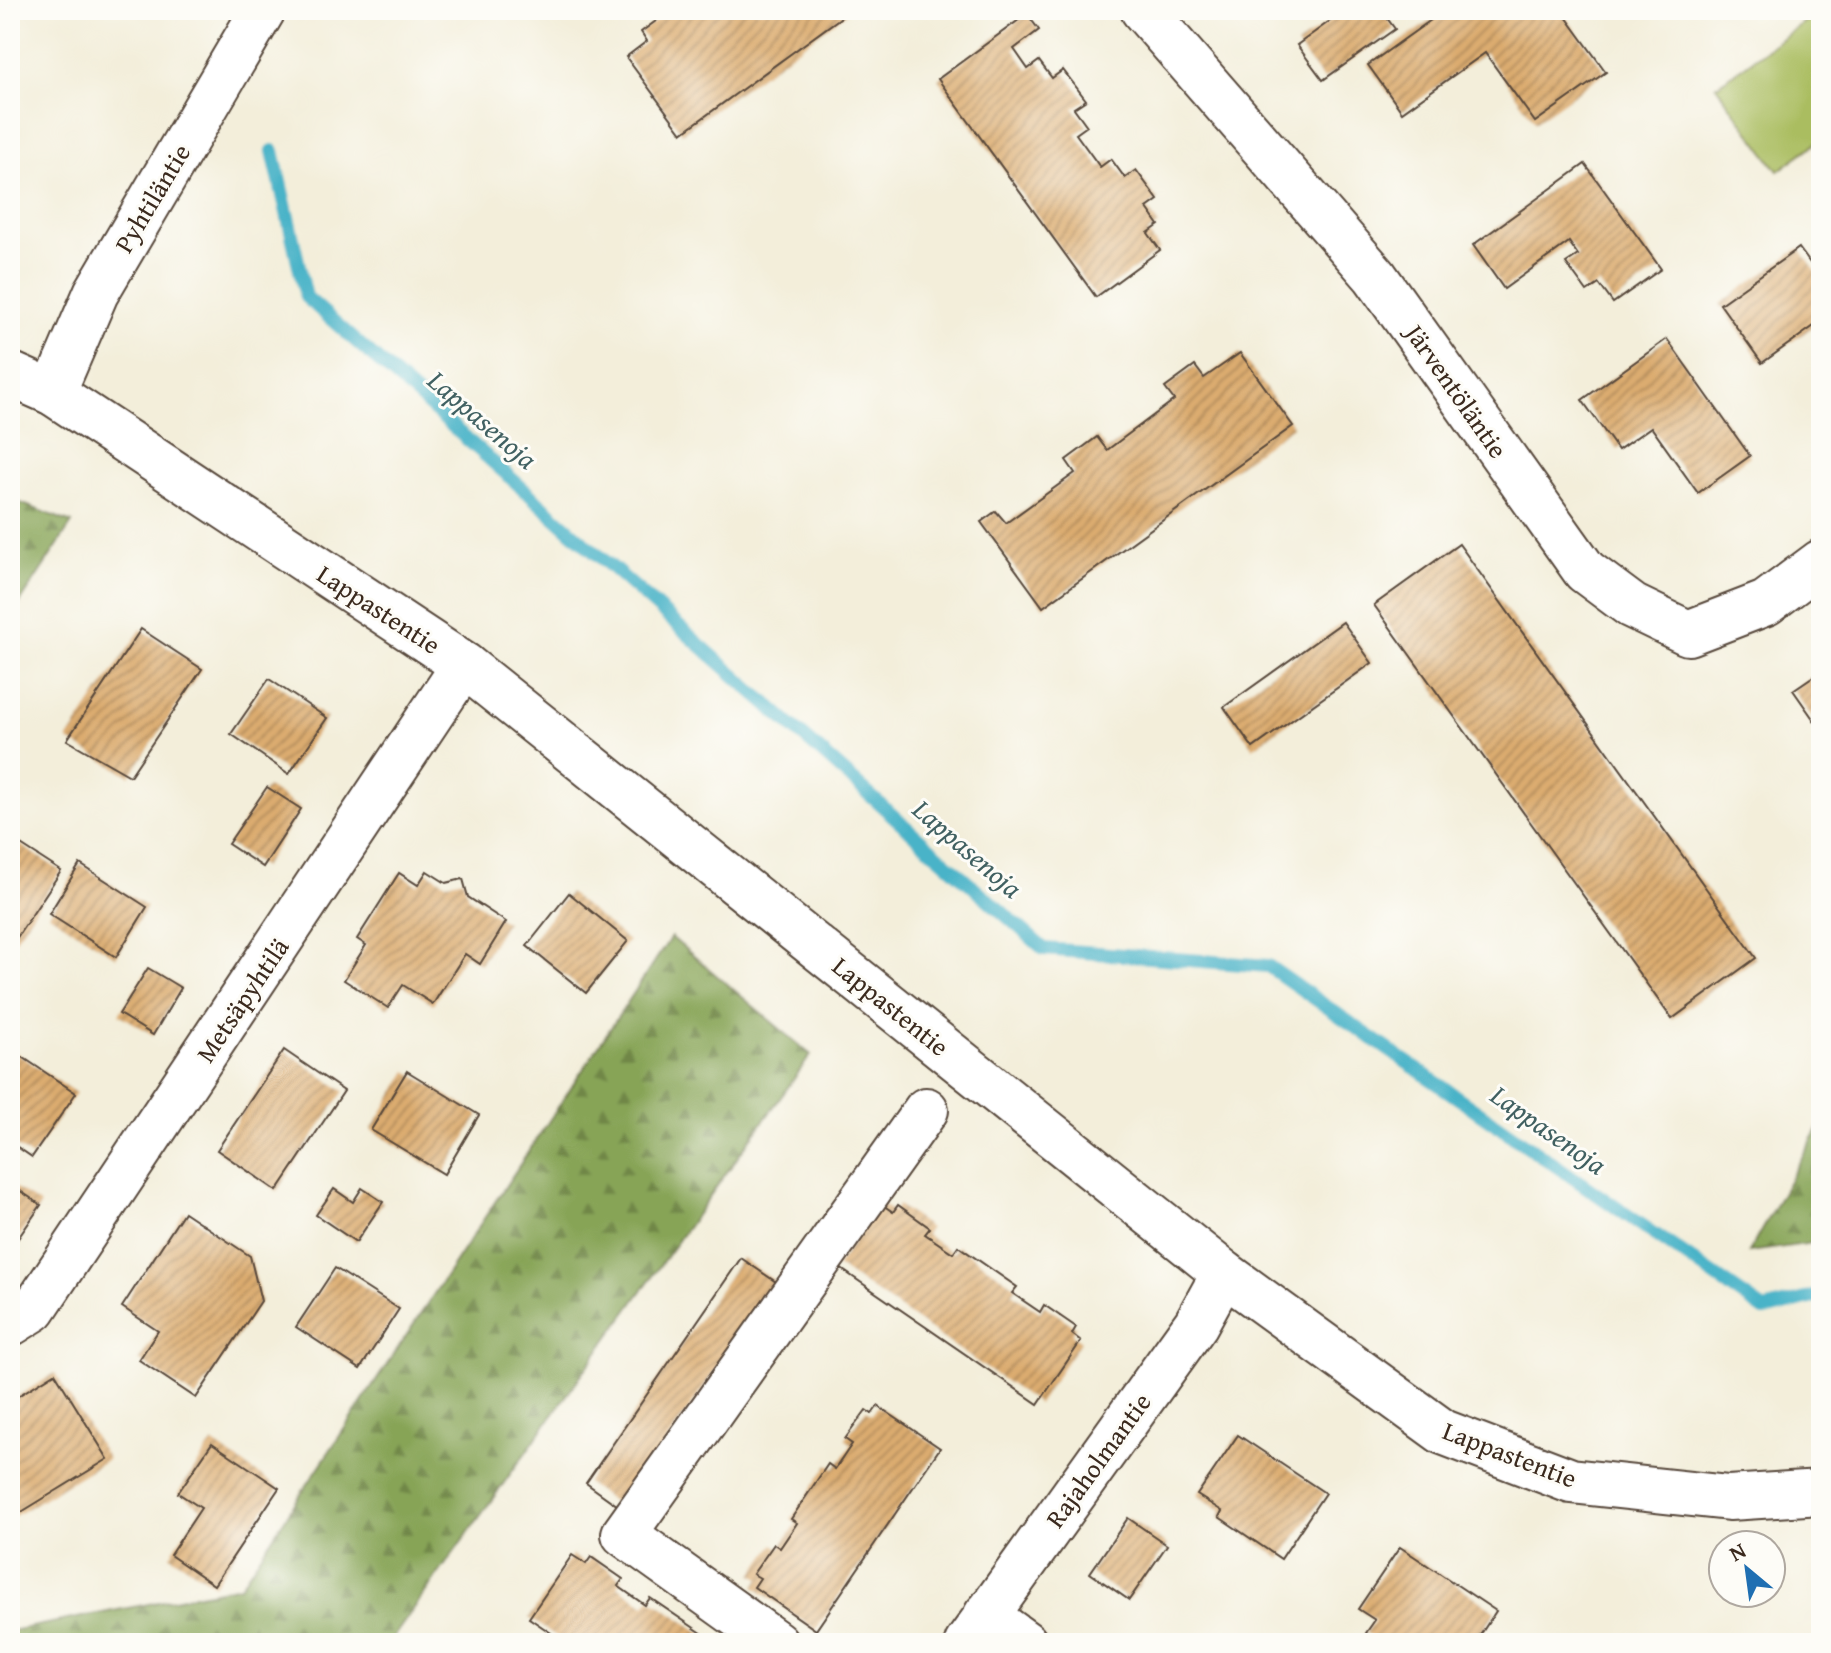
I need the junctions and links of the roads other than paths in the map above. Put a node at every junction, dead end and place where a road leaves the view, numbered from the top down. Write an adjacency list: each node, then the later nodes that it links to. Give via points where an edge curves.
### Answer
1 (263, 10): 4 (street, Pyhtiläntie, via 96,293)
2 (1143, 10): 5 (street, Järventöläntie, via 1375,276 1585,571 1632,606 1688,633 1766,603)
3 (10, 374): 4 (street, Lappastentie)
4 (53, 393): 6 (street, Lappastentie)
5 (1821, 562)
6 (464, 665): 8 (street, Lappastentie); 9 (street, Metsäpyhtilä, via 34,1309)
7 (926, 1110): 12 (street, via 624,1534)
8 (1224, 1273): 10 (street, Lappastentie, via 1443,1432 1571,1481 1729,1498); 11 (street, Rajaholmantie, via 1196,1324)
9 (10, 1324)
10 (1821, 1492)
11 (977, 1629): 13 (street)
12 (776, 1643)
13 (1025, 1643)

